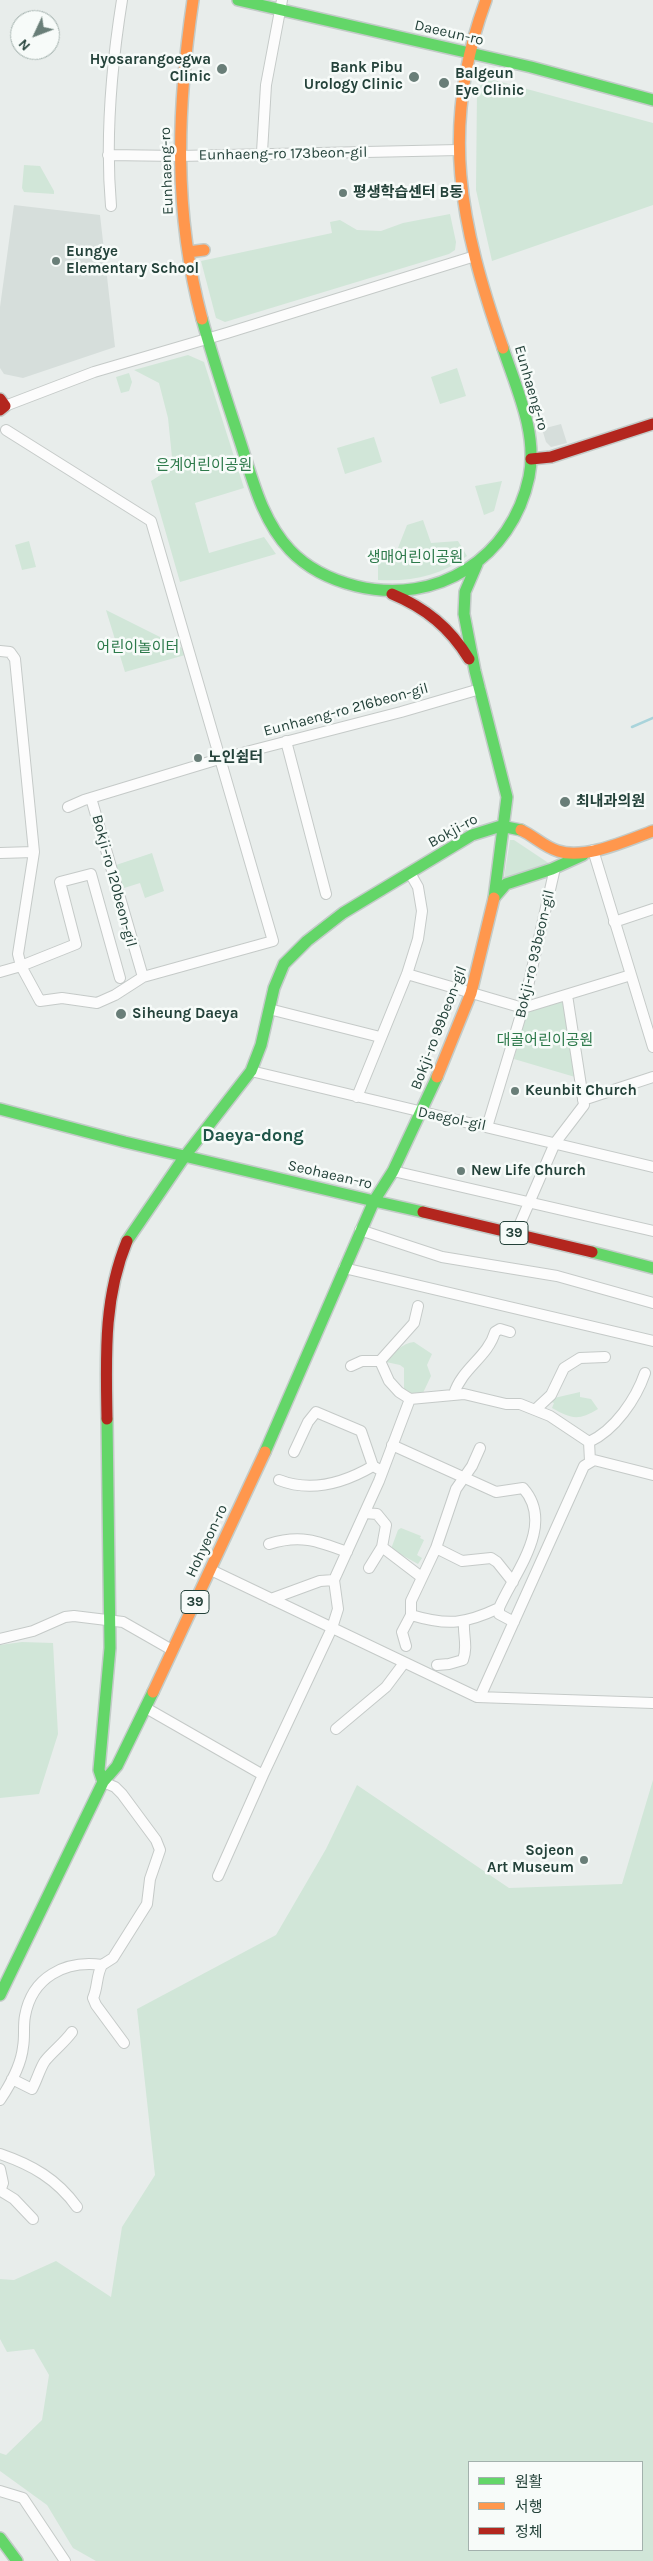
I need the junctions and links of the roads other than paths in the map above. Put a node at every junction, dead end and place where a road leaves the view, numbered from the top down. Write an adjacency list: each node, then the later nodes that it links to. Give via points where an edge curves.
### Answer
1 (122, 0): 10 (street, via 111,73)
2 (193, 0): 11 (main road, Eunhaeng-ro, via 182,80)
3 (238, 0): 5 (main road, Daeeun-ro)
4 (486, 0): 6 (main road, Eunhaeng-ro)
5 (281, 5): 6 (main road, Daeeun-ro); 9 (street, via 266,85)
6 (469, 53): 7 (main road, Daeeun-ro); 8 (main road, Eunhaeng-ro, via 460,114)
7 (653, 100)
8 (459, 150): 9 (street, Eunhaeng-ro 173beon-gil); 15 (main road, Eunhaeng-ro, via 463,206)
9 (262, 152): 11 (street, Eunhaeng-ro 173beon-gil)
10 (108, 155): 11 (street, Eunhaeng-ro 173beon-gil); 12 (street)
11 (179, 156): 14 (main road, Eunhaeng-ro)
12 (111, 206)
13 (204, 250): 14 (main road)
14 (188, 252): 16 (main road, Eunhaeng-ro, via 193,285)
15 (475, 256): 16 (street); 20 (main road, Eunhaeng-ro, via 527,420)
16 (209, 339): 17 (street, via 94,372); 22 (main road, Eunhaeng-ro, via 258,497 274,530 298,557 324,576 353,587)
17 (1, 405)
18 (653, 424): 20 (main road, via 551,456)
19 (6, 430): 27 (street, via 151,521)
20 (531, 458): 21 (main road, Eunhaeng-ro, via 526,488 514,519 499,542)
21 (479, 561): 22 (main road, Eunhaeng-ro, via 458,576 436,585); 24 (main road, via 467,584 463,603)
22 (386, 592): 24 (main road, via 434,616 455,637)
23 (0, 651): 33 (street, via 10,652 15,659)
24 (475, 671): 25 (main road)
25 (480, 689): 26 (street, Eunhaeng-ro 216beon-gil); 30 (main road, via 507,797)
26 (286, 741): 27 (street, Eunhaeng-ro 216beon-gil); 37 (street)
27 (219, 759): 28 (street, Bokji-ro 120beon-gil); 45 (street, via 274,941)
28 (91, 798): 29 (street); 45 (street, Bokji-ro 120beon-gil)
29 (68, 807)
30 (504, 825): 32 (main road, via 520,828 561,852); 36 (main road, Bokji-ro, via 472,836); 38 (main road, Bokji-ro 99beon-gil)
31 (653, 831): 32 (main road)
32 (593, 850): 35 (main road); 40 (street)
33 (34, 852): 34 (street); 41 (street, via 18,954)
34 (0, 853)
35 (556, 868): 38 (main road, via 506,884); 49 (street, Bokji-ro 93beon-gil)
36 (410, 873): 43 (street, via 418,887 422,911 418,939); 50 (main road, Bokji-ro, via 343,913 289,958 277,981)
37 (326, 894)
38 (494, 898): 47 (main road, Bokji-ro 99beon-gil)
39 (653, 909): 40 (street)
40 (614, 922): 44 (street)
41 (21, 966): 42 (street); 45 (street, via 40,1001 66,998 97,1003); 46 (street, via 76,944 60,882 91,874)
42 (0, 972)
43 (407, 974): 47 (street); 51 (street)
44 (631, 975): 48 (street); 52 (street)
45 (143, 977)
46 (120, 978)
47 (471, 992): 49 (street); 58 (main road, Bokji-ro 99beon-gil)
48 (567, 995): 49 (street); 56 (street)
49 (523, 1008): 59 (street, Bokji-ro 93beon-gil)
50 (269, 1009): 51 (street); 53 (main road, Bokji-ro)
51 (380, 1037): 55 (street)
52 (653, 1047)
53 (251, 1071): 55 (street, Daegol-gil); 61 (main road, Bokji-ro)
54 (653, 1077): 56 (street)
55 (357, 1097): 58 (street, Daegol-gil)
56 (583, 1100): 60 (street, via 584,1105)
57 (0, 1109): 61 (main road, Seohaean-ro)
58 (421, 1113): 59 (street, Daegol-gil); 63 (main road, Bokji-ro 99beon-gil)
59 (487, 1127): 60 (street, Daegol-gil)
60 (555, 1143): 62 (street, Daegol-gil); 65 (street)
61 (185, 1156): 64 (main road, Seohaean-ro); 104 (main road, Bokji-ro, via 126,1242 112,1289 106,1332)
62 (653, 1167)
63 (394, 1172): 64 (main road, Bokji-ro 99beon-gil); 65 (street)
64 (374, 1201): 66 (main road, Hohyeon-ro / 39); 68 (main road, Seohaean-ro / 39)
65 (529, 1203): 67 (street); 68 (street)
66 (360, 1230): 69 (main road, Hohyeon-ro / 39); 71 (street, via 442,1257 557,1276)
67 (653, 1232)
68 (516, 1233): 70 (main road, Seohaean-ro / 39)
69 (344, 1268): 74 (street); 97 (main road, Hohyeon-ro / 39, via 297,1381)
70 (653, 1268)
71 (653, 1303)
72 (418, 1306): 76 (street, via 414,1323)
73 (510, 1332): 79 (street, via 495,1332 490,1347 458,1380)
74 (653, 1341)
75 (606, 1356): 81 (street, via 580,1358 564,1368 551,1395)
76 (380, 1361): 77 (street, via 362,1361); 80 (street, via 389,1381)
77 (351, 1366)
78 (645, 1373): 82 (street, via 640,1388 624,1411 600,1437)
79 (454, 1394): 80 (street); 81 (street)
80 (410, 1399): 83 (street)
81 (536, 1409): 82 (street)
82 (589, 1442): 86 (street)
83 (392, 1445): 87 (street); 89 (street)
84 (480, 1448): 89 (street)
85 (294, 1452): 87 (street, via 316,1412 361,1431)
86 (590, 1461): 88 (street); 106 (street, via 584,1466)
87 (378, 1468): 90 (street, via 316,1488); 91 (street)
88 (653, 1475)
89 (462, 1478): 94 (street); 100 (street, via 496,1492 523,1488 530,1496 535,1514 534,1534)
90 (279, 1480)
91 (365, 1513): 93 (street, via 378,1514 386,1525); 95 (street)
92 (270, 1544): 95 (street, via 287,1538 303,1538)
93 (382, 1547): 96 (street); 98 (street)
94 (436, 1548): 98 (street); 100 (street, via 462,1561 491,1558)
95 (347, 1552): 99 (street)
96 (369, 1568)
97 (211, 1570): 101 (street); 110 (main road, Hohyeon-ro / 39)
98 (420, 1576): 103 (street, via 411,1601)
99 (334, 1580): 101 (street, via 320,1581); 107 (street, via 338,1609)
100 (513, 1582): 102 (street)
101 (271, 1599): 107 (street)
102 (499, 1608): 105 (street); 106 (street, via 502,1617)
103 (411, 1615): 105 (street, via 429,1620); 109 (street, via 402,1632)
104 (110, 1621): 108 (street, via 70,1616 33,1631); 110 (street, via 123,1622); 118 (main road, Bokji-ro, via 106,1710 99,1770)
105 (464, 1622): 112 (street, via 466,1640 462,1660)
106 (514, 1622): 113 (street)
107 (332, 1628): 111 (street); 117 (street)
108 (0, 1639)
109 (406, 1646)
110 (172, 1650): 115 (main road, Hohyeon-ro / 39)
111 (404, 1663): 113 (street); 116 (street, via 386,1687)
112 (437, 1665)
113 (480, 1697): 114 (street)
114 (653, 1703)
115 (146, 1708): 117 (street); 118 (main road, Hohyeon-ro / 39, via 117,1766)
116 (336, 1729)
117 (263, 1775): 119 (street)
118 (103, 1782): 120 (street, via 122,1794 160,1850 150,1879 147,1904 113,1958); 121 (main road, Hohyeon-ro / 39)
119 (218, 1876)
120 (102, 1964): 123 (street, via 94,1998); 124 (street, via 86,1962 65,1967 40,1982 25,2016 23,2049)
121 (0, 1995)
122 (72, 2032): 124 (street, via 45,2062 32,2089)
123 (124, 2043)
124 (12, 2079): 125 (street)
125 (0, 2100)
126 (0, 2154): 129 (street, via 26,2164 57,2183)
127 (0, 2170): 128 (street, via 3,2183)
128 (0, 2191): 130 (street, via 14,2199)
129 (77, 2208)
130 (33, 2219)
131 (0, 2491): 134 (street, via 23,2498)
132 (2, 2541): 133 (main road)
133 (17, 2561)
134 (65, 2561)

